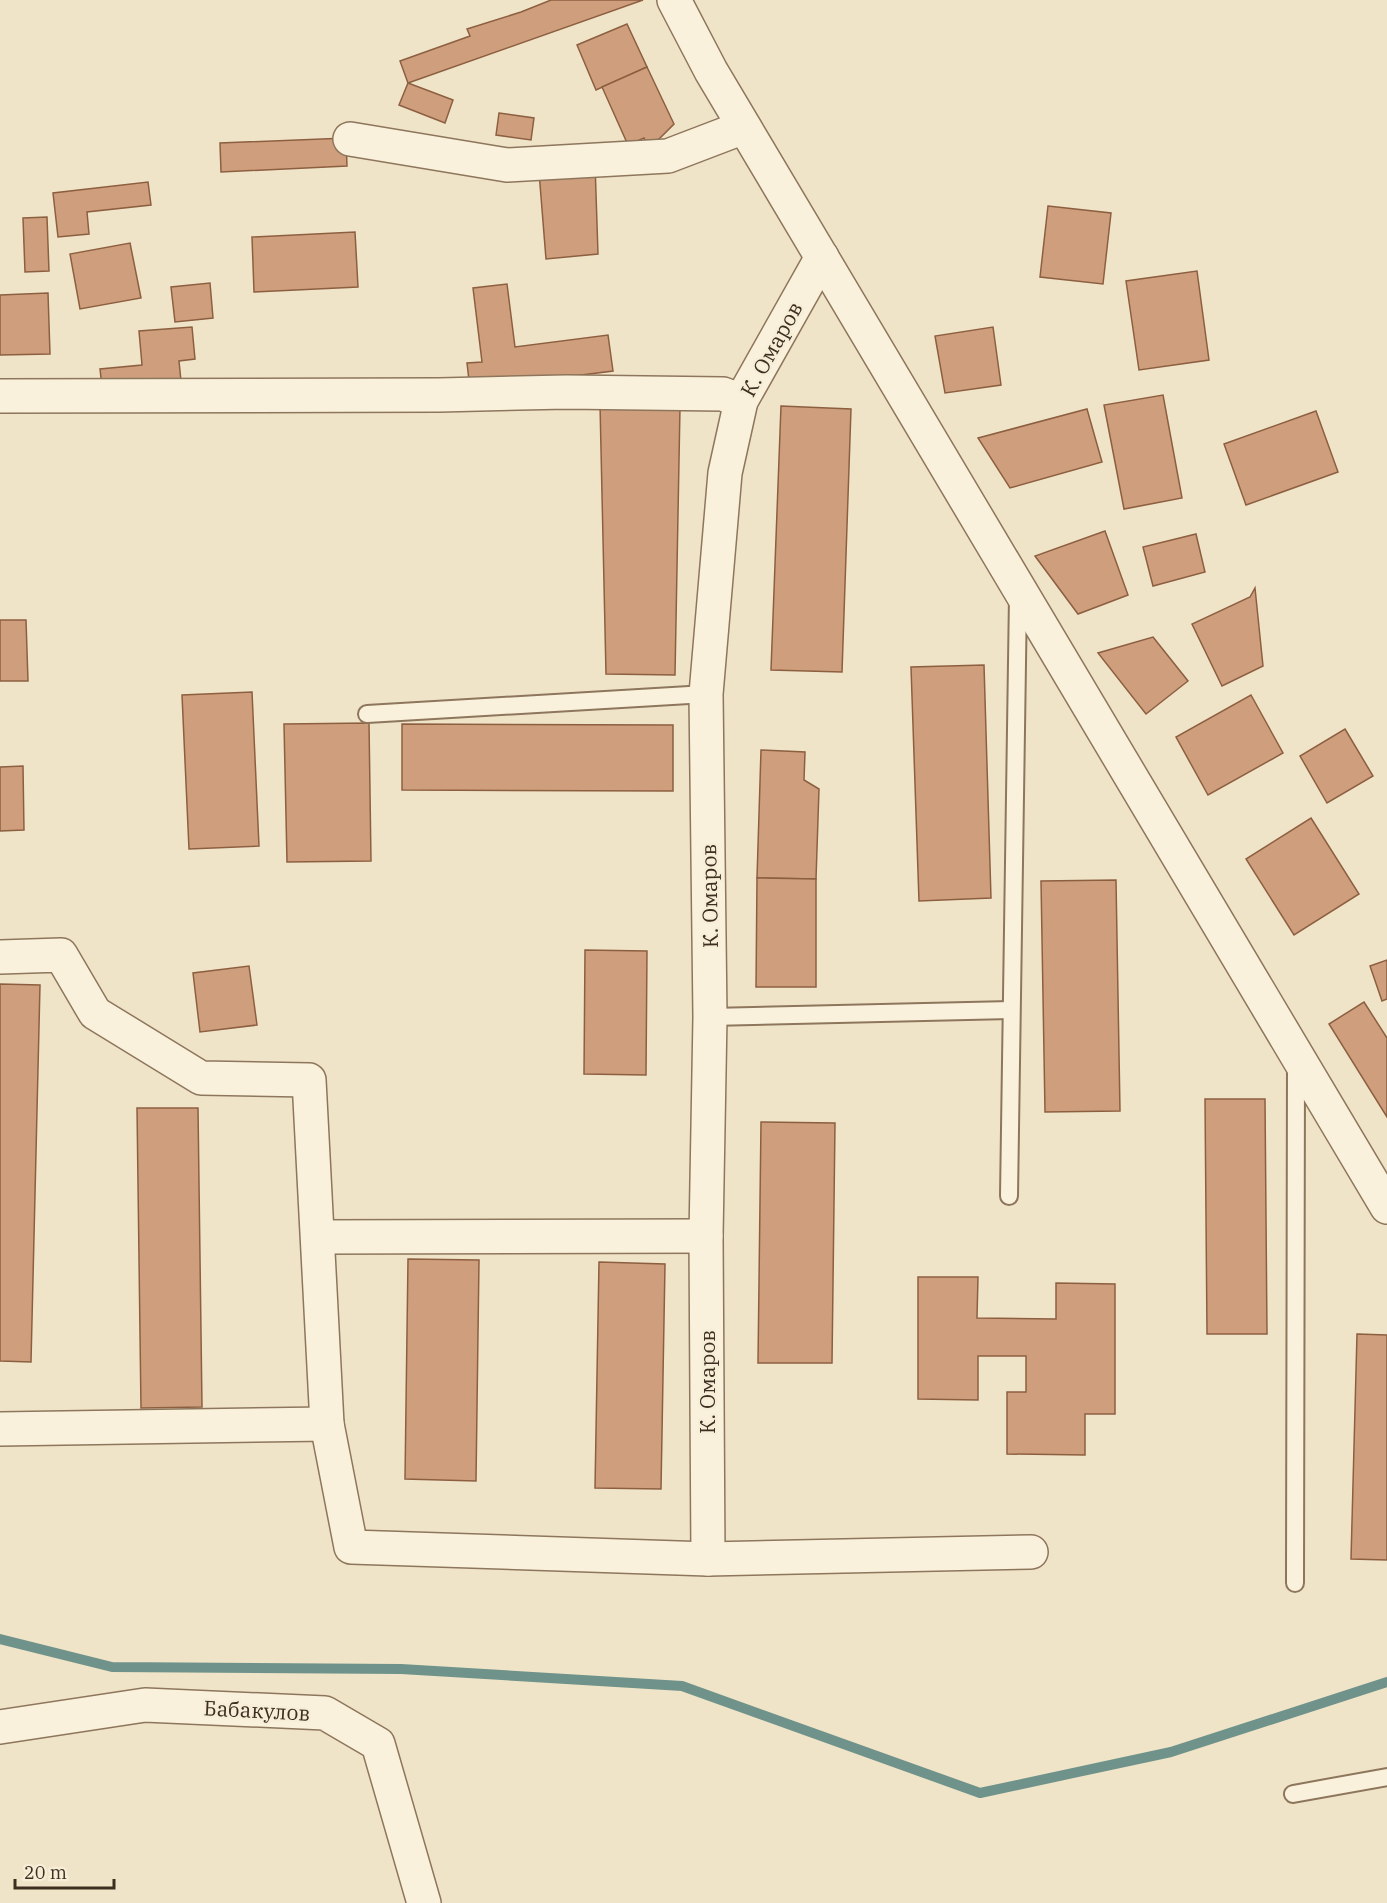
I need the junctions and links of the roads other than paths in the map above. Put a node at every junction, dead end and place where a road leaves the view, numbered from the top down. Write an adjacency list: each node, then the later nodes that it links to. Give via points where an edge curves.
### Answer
1 (674, 0): 2 (street)
2 (744, 127): 3 (street, via 668,156 507,165); 4 (street)
3 (350, 140)
4 (822, 257): 6 (street, К. Омаров); 7 (street)
5 (0, 396): 6 (street, via 427,396 566,392 723,394)
6 (741, 401): 8 (street, К. Омаров, via 725,473)
7 (1018, 586): 11 (lane); 13 (street)
8 (706, 694): 9 (lane); 12 (street, К. Омаров)
9 (367, 714)
10 (0, 957): 17 (street, via 62,955 95,1013 201,1078 309,1080)
11 (1011, 1010): 12 (lane); 14 (lane)
12 (710, 1017): 16 (street, К. Омаров)
13 (1296, 1055): 15 (street); 22 (lane)
14 (1009, 1196)
15 (1387, 1207)
16 (706, 1236): 17 (street); 21 (street, К. Омаров)
17 (318, 1237): 18 (street)
18 (327, 1424): 19 (street); 21 (street, via 351,1547)
19 (0, 1429)
20 (1031, 1552): 21 (street)
21 (708, 1559)
22 (1295, 1583)
23 (0, 1727): 26 (street, Бабакулов, via 145,1705 325,1713 378,1744)
24 (1387, 1776): 25 (lane)
25 (1293, 1794)
26 (424, 1903)

